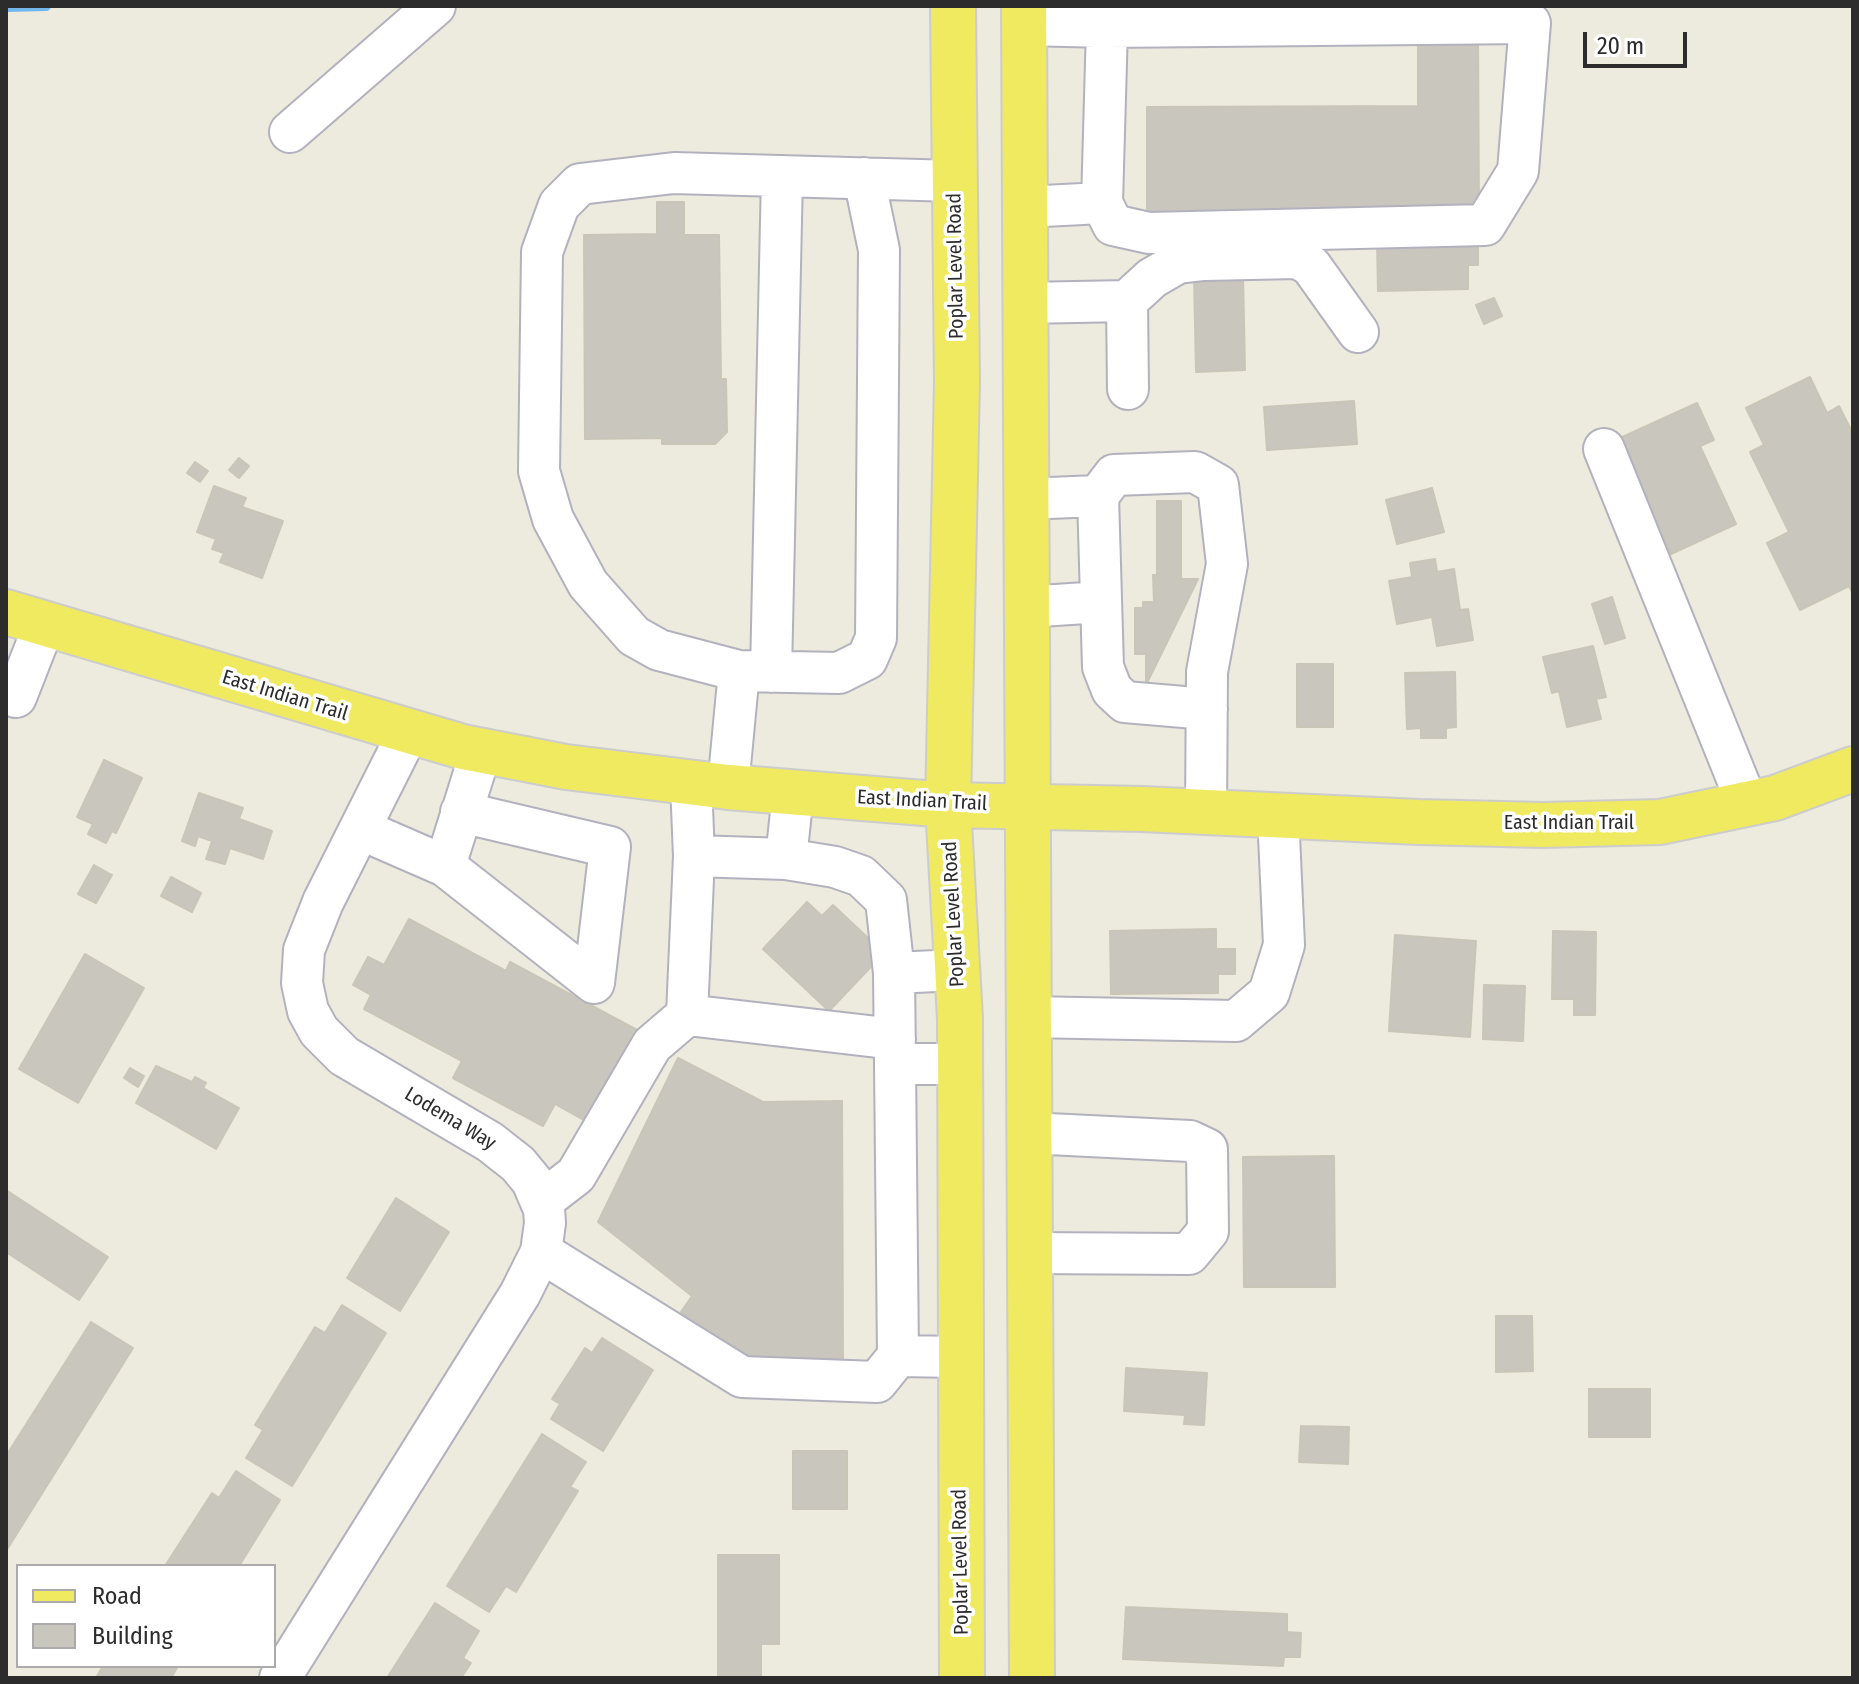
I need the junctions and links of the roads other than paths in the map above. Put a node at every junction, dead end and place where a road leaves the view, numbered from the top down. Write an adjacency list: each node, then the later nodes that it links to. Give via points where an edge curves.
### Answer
1 (435, 6): 5 (street)
2 (953, 6): 8 (main road, Poplar Level Road)
3 (1024, 15): 4 (street); 10 (main road)
4 (1107, 27): 9 (street); 9 (street, via 1530,23 1518,171 1485,225 1149,233 1113,225)
5 (290, 132)
6 (782, 176): 7 (street); 21 (street); 21 (street, via 674,173 580,184 559,205 542,252 539,471 553,519 588,584 634,636 659,650)
7 (864, 178): 8 (street); 21 (street, via 879,250 876,638 867,659 839,673)
8 (955, 181): 30 (main road, Poplar Level Road, via 957,382)
9 (1102, 203): 10 (street)
10 (1024, 207): 12 (main road)
11 (1127, 301): 12 (street); 13 (street, via 1178,263 1298,258 1311,266); 14 (street)
12 (1024, 303): 17 (main road)
13 (1358, 332)
14 (1128, 389)
15 (1604, 449): 29 (street)
16 (1098, 496): 17 (street); 18 (street); 23 (street, via 1114,475 1195,472 1218,485 1227,564 1207,672)
17 (1025, 499): 19 (main road)
18 (1101, 602): 19 (street); 23 (street, via 1103,667 1112,690 1125,702)
19 (1025, 607): 31 (main road)
20 (25, 618): 22 (street); 24 (main road, East Indian Trail)
21 (755, 671): 27 (street)
22 (9, 698)
23 (1207, 709): 32 (street)
24 (408, 733): 25 (main road, East Indian Trail); 35 (street, Lodema Way)
25 (481, 751): 27 (main road, East Indian Trail); 33 (street)
26 (1853, 769): 29 (main road, East Indian Trail)
27 (710, 785): 28 (main road, East Indian Trail); 36 (street)
28 (793, 793): 30 (main road, East Indian Trail); 37 (street)
29 (1747, 803): 34 (main road, East Indian Trail, via 1645,823 1435,823)
30 (948, 805): 31 (main road, East Indian Trail); 39 (main road, Poplar Level Road)
31 (1026, 807): 32 (main road, East Indian Trail); 42 (main road)
32 (1206, 811): 34 (main road, East Indian Trail)
33 (461, 812): 38 (street); 38 (street, via 610,847 594,983)
34 (1278, 814): 42 (street, via 1284,945 1269,993 1236,1021)
35 (360, 829): 38 (street); 46 (street, Lodema Way, via 304,950 302,983 308,1011 344,1056 518,1164)
36 (694, 856): 37 (street); 41 (street)
37 (786, 859): 40 (street, via 861,876 886,900)
38 (445, 866)
39 (957, 970): 40 (street); 44 (main road, Poplar Level Road)
40 (894, 973): 43 (street)
41 (687, 1015): 43 (street); 46 (street, via 652,1045 576,1175)
42 (1028, 1017): 45 (main road)
43 (895, 1052): 44 (street); 49 (street)
44 (960, 1064): 50 (main road, Poplar Level Road)
45 (1028, 1133): 48 (main road); 48 (street, via 1190,1141 1207,1149 1208,1218 1208,1231 1189,1254)
46 (541, 1202): 47 (street, Lodema Way)
47 (541, 1252): 49 (street, via 742,1377 877,1382); 51 (street, Lodema Way, via 520,1294)
48 (1029, 1253): 53 (main road)
49 (898, 1356): 50 (street)
50 (960, 1357): 52 (main road, Poplar Level Road)
51 (280, 1678)
52 (962, 1678)
53 (1032, 1678)

